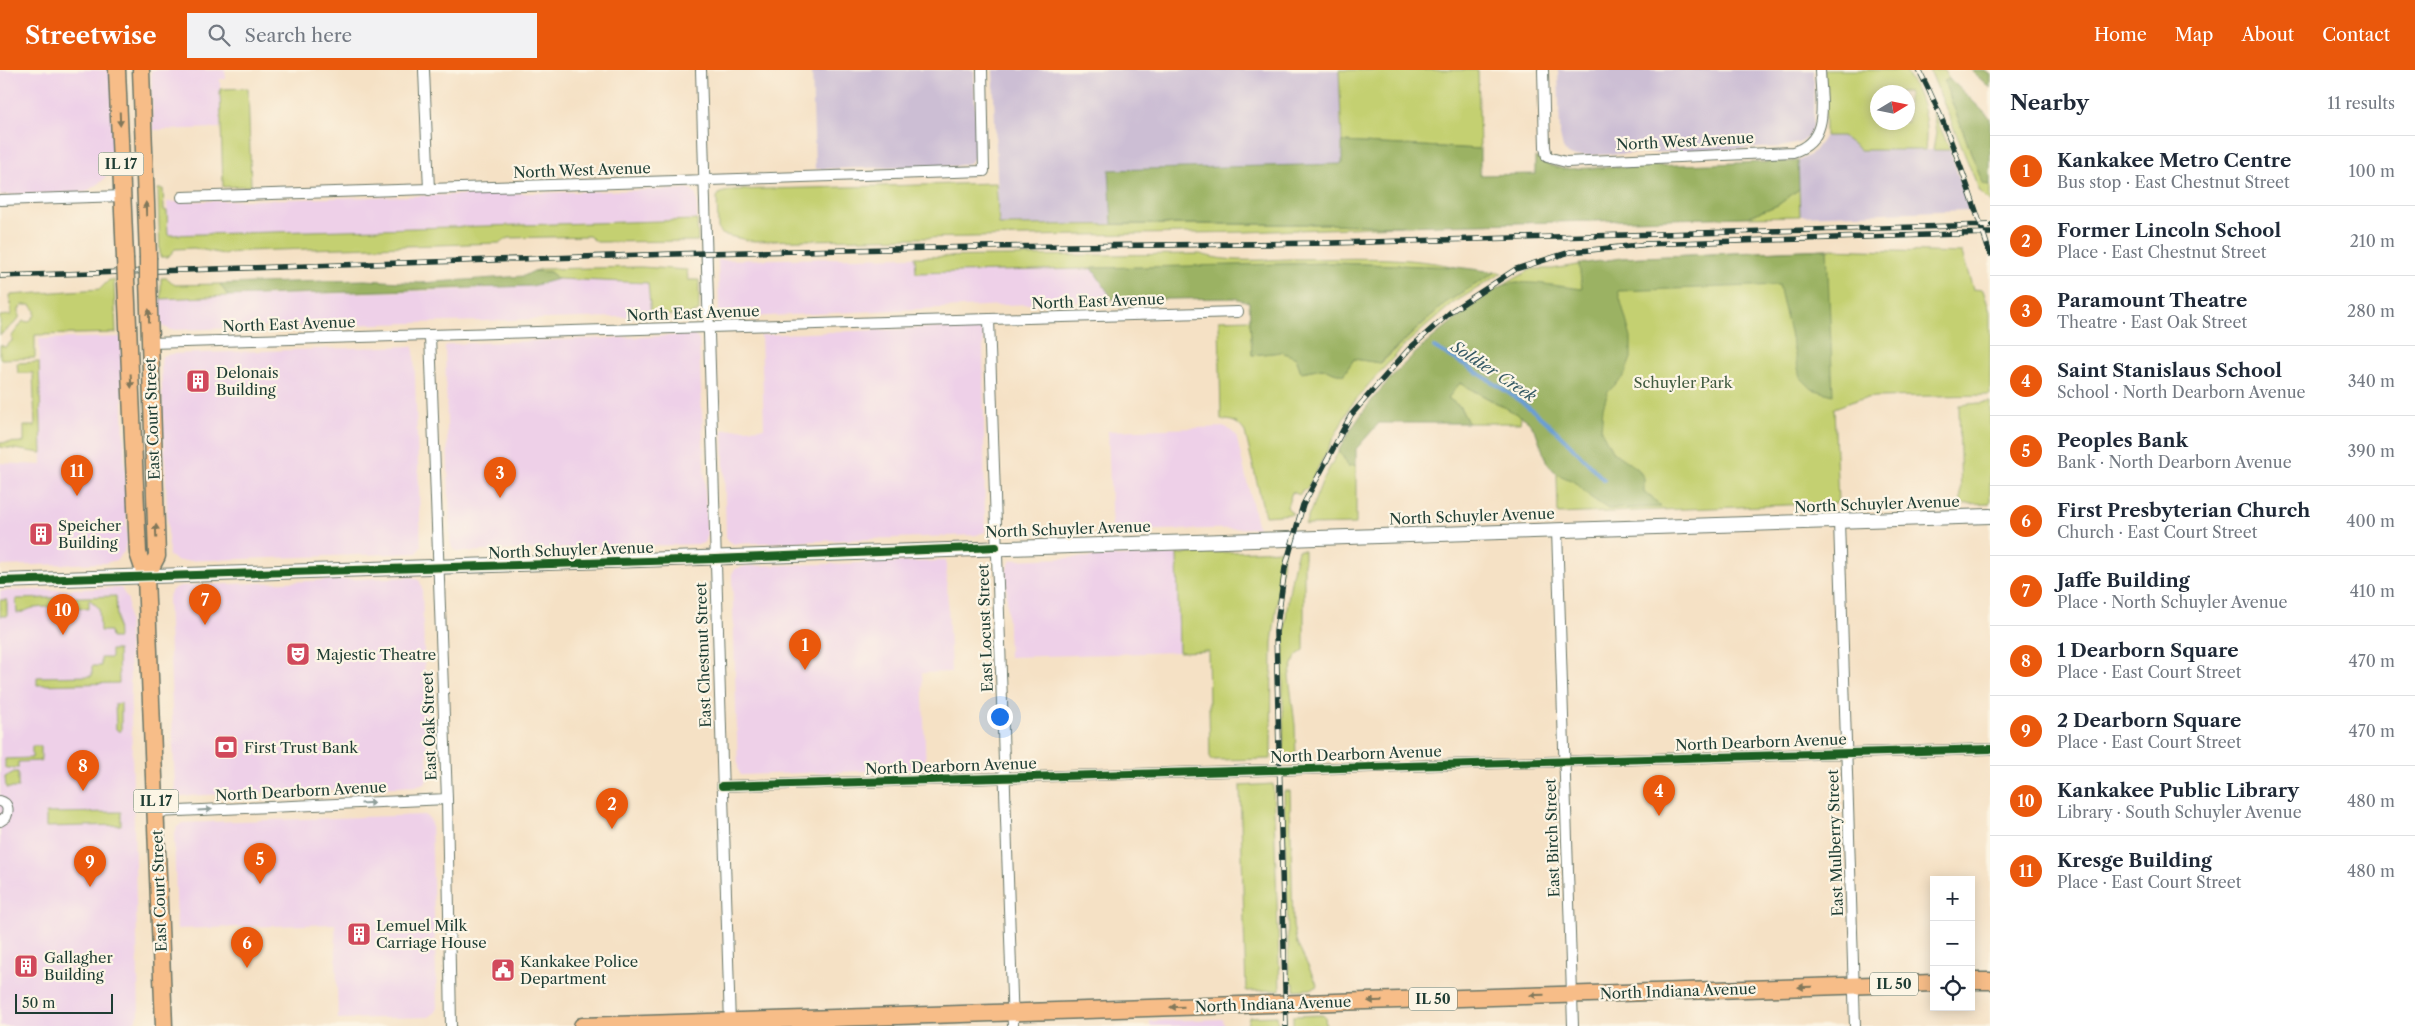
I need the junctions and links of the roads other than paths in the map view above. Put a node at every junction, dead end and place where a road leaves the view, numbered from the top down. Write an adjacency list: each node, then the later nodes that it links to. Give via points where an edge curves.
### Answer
1 (118, 70): 10 (main road, IL 17, one-way to 10)
2 (141, 70): 17 (main road, East Court Street / IL 17, one-way to 2, bridge)
3 (424, 70): 9 (street)
4 (701, 70): 8 (street, East Chestnut Street)
5 (982, 70): 8 (street, North West Avenue, via 984,171)
6 (1543, 70): 7 (street, North West Avenue, via 1547,157 1566,162 1793,152 1804,148 1818,134 1822,113)
7 (1820, 70)
8 (704, 181): 9 (street, North West Avenue); 15 (street, East Chestnut Street)
9 (429, 190): 11 (street, North West Avenue)
10 (123, 196): 12 (street); 24 (main road, East Court Street / IL 17, one-way to 24, bridge, via 138,553)
11 (182, 197)
12 (0, 200)
13 (1238, 312): 14 (street, North East Avenue)
14 (989, 319): 15 (street, North East Avenue); 21 (street, East Locust Street)
15 (708, 327): 16 (street, North East Avenue); 22 (street, East Chestnut Street)
16 (430, 335): 17 (street, North East Avenue); 23 (street, East Oak Street)
17 (150, 343): 24 (main road, East Court Street / IL 17, one-way to 17, via 157,556)
18 (1990, 516): 19 (street, North Schuyler Avenue)
19 (1839, 521): 20 (street, North Schuyler Avenue); 27 (street, East Mulberry Street)
20 (1557, 530): 21 (street, North Schuyler Avenue); 28 (street, East Birch Street)
21 (996, 547): 22 (street, North Schuyler Avenue); 29 (street, East Locust Street)
22 (715, 559): 23 (street, North Schuyler Avenue); 30 (street, East Chestnut Street)
23 (439, 568): 24 (street, North Schuyler Avenue); 31 (street, East Oak Street)
24 (146, 577): 25 (street, North Schuyler Avenue); 33 (main road, East Court Street / IL 17)
25 (0, 581)
26 (1990, 750): 27 (street, North Dearborn Avenue)
27 (1846, 754): 28 (street, North Dearborn Avenue); 38 (street, East Mulberry Street)
28 (1565, 762): 29 (street, North Dearborn Avenue); 39 (street, East Birch Street)
29 (1005, 778): 30 (street, North Dearborn Avenue); 40 (street, East Locust Street)
30 (722, 786): 41 (street, East Chestnut Street)
31 (446, 799): 33 (street, North Dearborn Avenue, one-way to 31); 43 (street, East Oak Street)
32 (0, 800): 34 (street, via 8,809 6,817)
33 (157, 812): 42 (main road, East Court Street / IL 17)
34 (0, 821)
35 (1990, 981): 36 (main road)
36 (1975, 982)
37 (1930, 983): 38 (main road, North Indiana Avenue / IL 50)
38 (1853, 985): 39 (main road, North Indiana Avenue / IL 50, one-way to 39); 46 (street, East Mulberry Street)
39 (1572, 994): 40 (main road, North Indiana Avenue / IL 50, one-way to 40); 45 (street, East Birch Street)
40 (1012, 1019): 41 (main road, North Indiana Avenue / IL 50)
41 (730, 1024): 44 (main road, North Indiana Avenue / IL 50)
42 (164, 1026)
43 (451, 1026)
44 (582, 1026)
45 (1573, 1026)
46 (1855, 1026)

